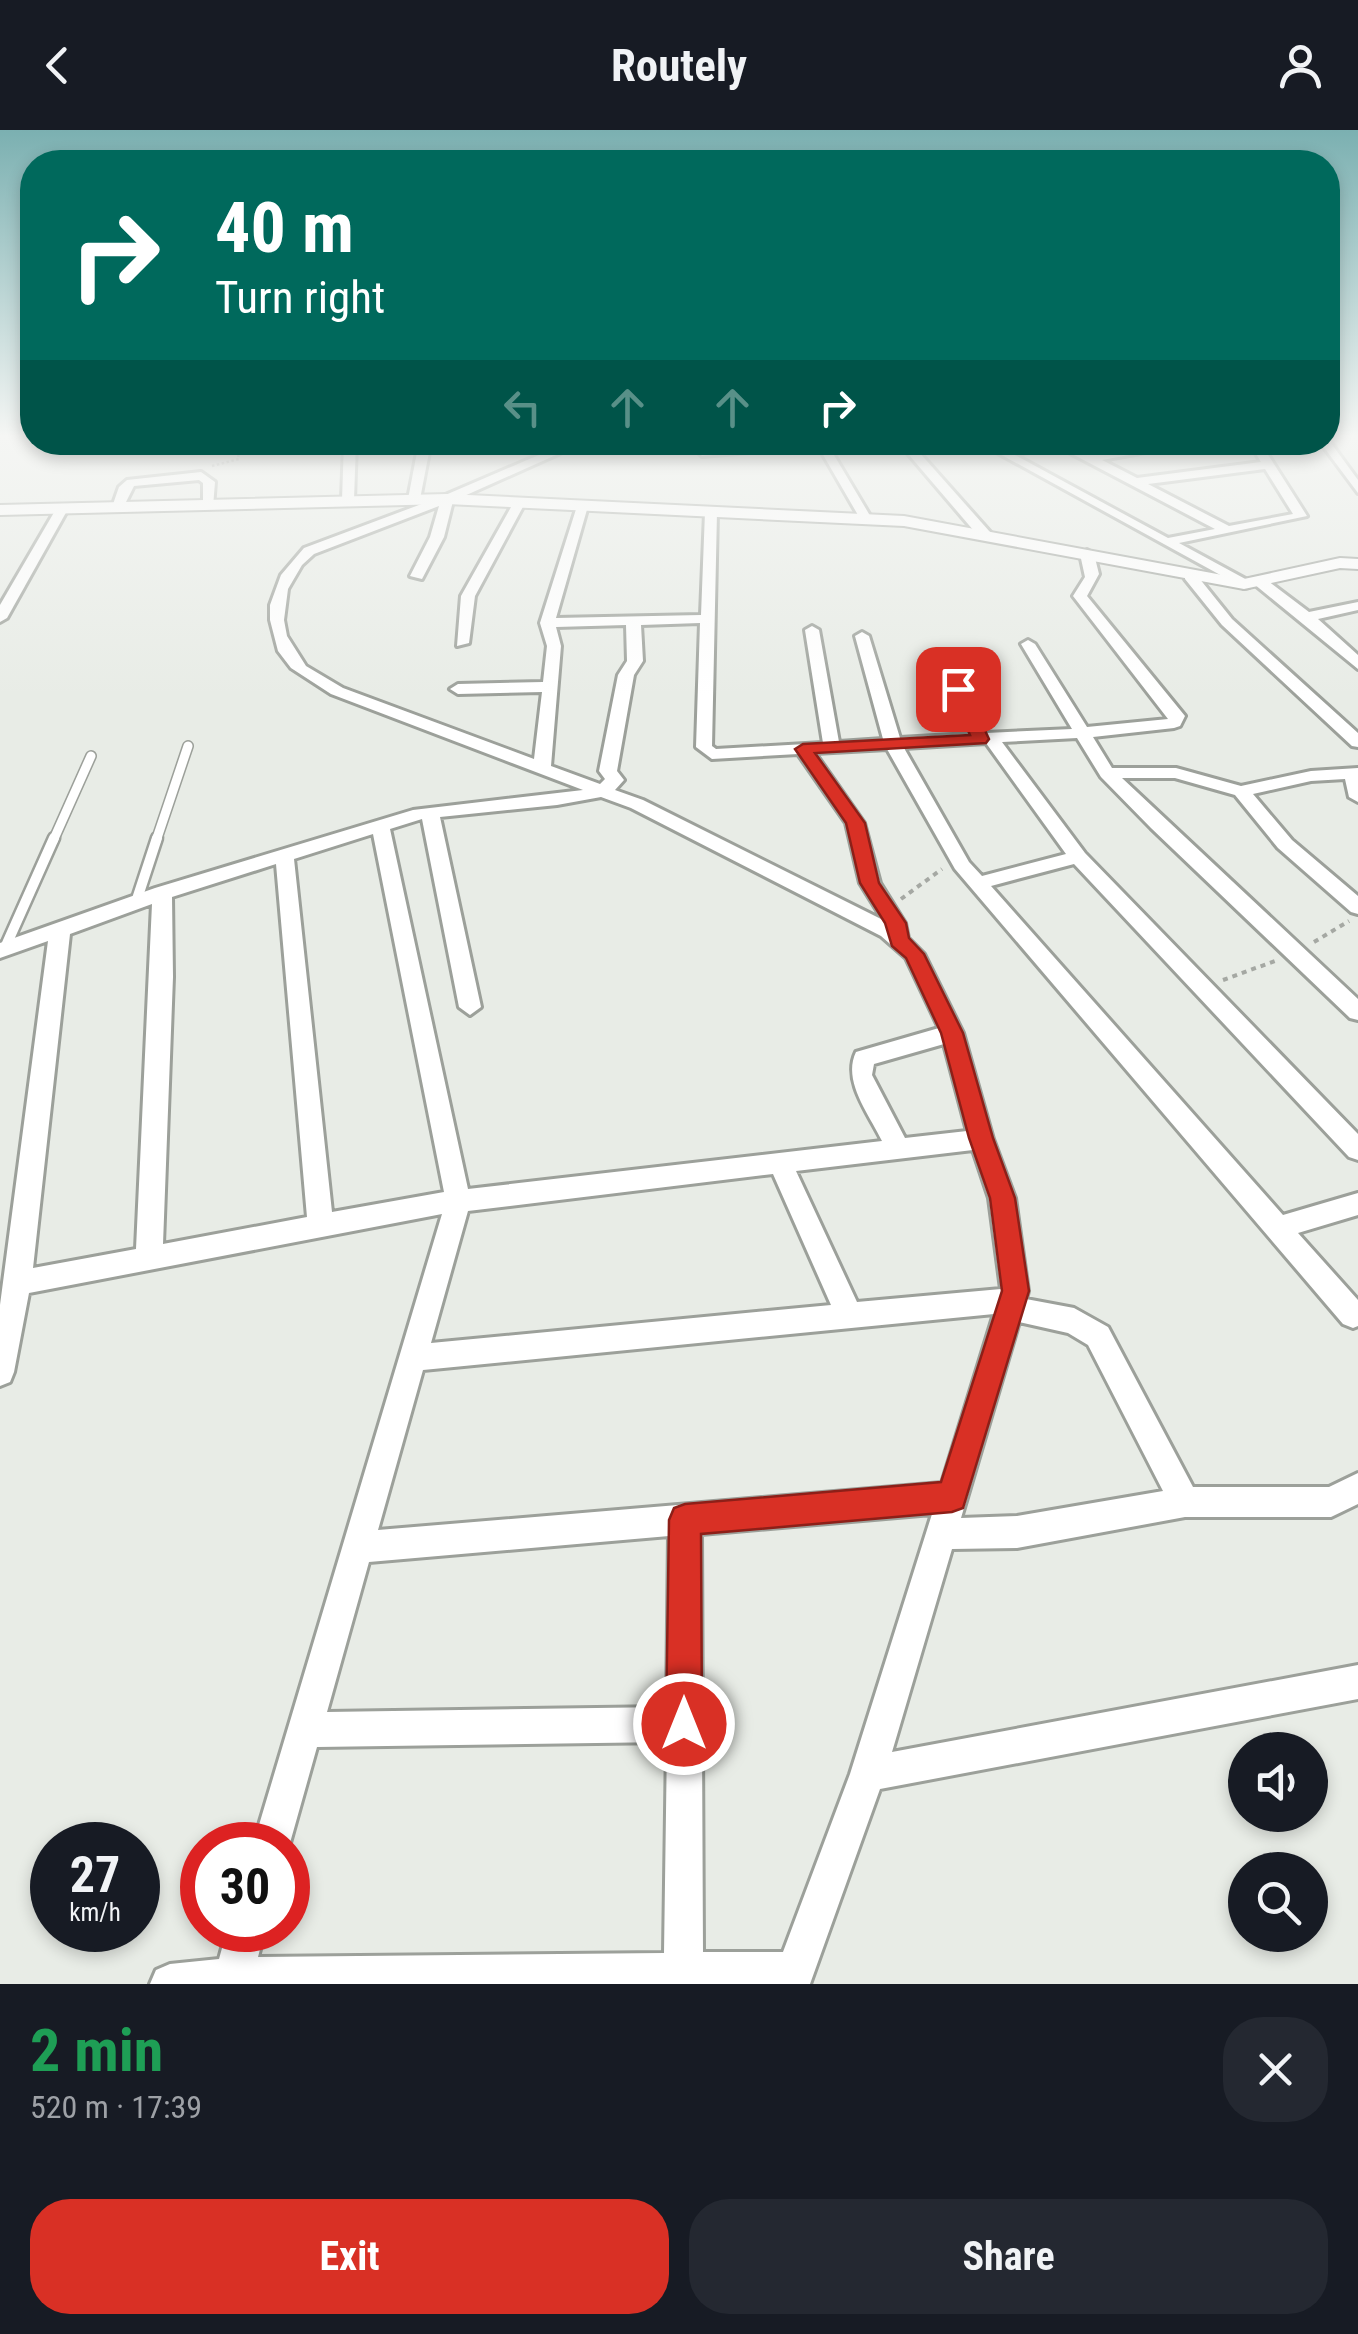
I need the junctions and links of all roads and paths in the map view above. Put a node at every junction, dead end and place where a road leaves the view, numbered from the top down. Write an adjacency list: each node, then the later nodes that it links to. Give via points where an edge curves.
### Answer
1 (53, 525): 22 (street)
2 (379, 525): 42 (street, via 309,551 291,565 276,602 285,648 298,667 337,691)
3 (440, 525): 17 (street)
4 (507, 525): 28 (street, via 468,596)
5 (577, 525): 25 (street)
6 (710, 525): 23 (street)
7 (907, 525): 13 (street)
8 (976, 525): 13 (street)
9 (1134, 525): 14 (street)
10 (1216, 525): 12 (street)
11 (1251, 525): 12 (street)
12 (1225, 529): 14 (street)
13 (985, 535): 15 (street)
14 (1166, 542): 19 (street)
15 (1086, 554): 18 (street); 34 (street, via 1094,574 1080,596 1177,720)
16 (1358, 564): 19 (street)
17 (417, 576)
18 (1190, 576): 19 (street); 36 (street, via 1226,622)
19 (1251, 582): 21 (street)
20 (1358, 606): 21 (street)
21 (1306, 617): 30 (street)
22 (0, 618)
23 (706, 619): 24 (street); 40 (street, via 704,746 712,754)
24 (633, 621): 25 (street); 45 (street, via 635,661 626,675)
25 (548, 623): 32 (street)
26 (812, 630): 39 (street)
27 (862, 636): 37 (street)
28 (462, 642)
29 (1028, 644): 34 (street)
30 (1357, 662)
31 (948, 664): 35 (street)
32 (551, 687): 33 (street); 42 (street)
33 (458, 690)
34 (1081, 733): 35 (street); 43 (street)
35 (986, 739): 37 (street); 51 (street)
36 (1358, 742)
37 (893, 744): 39 (street); 52 (street)
38 (188, 746): 55 (lane)
39 (832, 747): 40 (street)
40 (803, 749): 57 (street, via 856,823 870,883)
41 (91, 756): 60 (lane)
42 (542, 767): 45 (street)
43 (1107, 773): 46 (street, via 1176,773); 62 (street)
44 (1358, 776): 46 (street, via 1311,776); 47 (street, via 1352,782)
45 (609, 786): 48 (street, via 556,800); 59 (street)
46 (1241, 791): 56 (street, via 1284,844)
47 (1358, 798)
48 (430, 812): 49 (street); 61 (street)
49 (380, 826): 50 (street); 68 (street)
50 (284, 854): 54 (street); 70 (street)
51 (1078, 857): 53 (street); 66 (street)
52 (958, 858): 53 (street); 57 (path)
53 (978, 883): 71 (street)
54 (162, 892): 55 (street); 72 (street)
55 (136, 902): 58 (street)
56 (1358, 907)
57 (887, 909): 59 (street)
58 (60, 929): 60 (street); 73 (street)
59 (900, 941): 63 (street, via 914,954)
60 (2, 950)
61 (470, 1007)
62 (1358, 1012)
63 (952, 1033): 64 (street); 65 (street, via 864,1058 861,1075)
64 (981, 1138): 65 (street); 74 (street, via 1002,1198 1013,1263)
65 (898, 1148): 67 (street)
66 (1358, 1150)
67 (780, 1162): 68 (street); 76 (street)
68 (458, 1201): 70 (street); 77 (street)
69 (1358, 1204): 71 (street)
70 (321, 1226): 72 (street)
71 (1278, 1228): 75 (street, via 1353,1315)
72 (148, 1258): 73 (street)
73 (18, 1283): 78 (street)
74 (1011, 1304): 76 (street); 80 (street); 81 (street, via 1098,1336)
75 (1358, 1313)
76 (850, 1316): 77 (street)
77 (412, 1358): 84 (street)
78 (0, 1372)
79 (1358, 1488): 81 (street, via 1332,1502)
80 (952, 1497): 82 (street); 83 (street)
81 (1185, 1502): 83 (street, via 1016,1532)
82 (685, 1520): 84 (street); 86 (street)
83 (941, 1534): 88 (street)
84 (357, 1547): 87 (street)
85 (1358, 1682): 88 (street)
86 (684, 1724): 87 (street); 91 (street)
87 (304, 1730): 89 (street)
88 (868, 1774): 93 (street)
89 (278, 1822)
90 (239, 1952): 92 (street)
91 (683, 1972): 92 (street); 93 (street)
92 (232, 1977): 94 (street)
93 (792, 1978)
94 (170, 1984)

